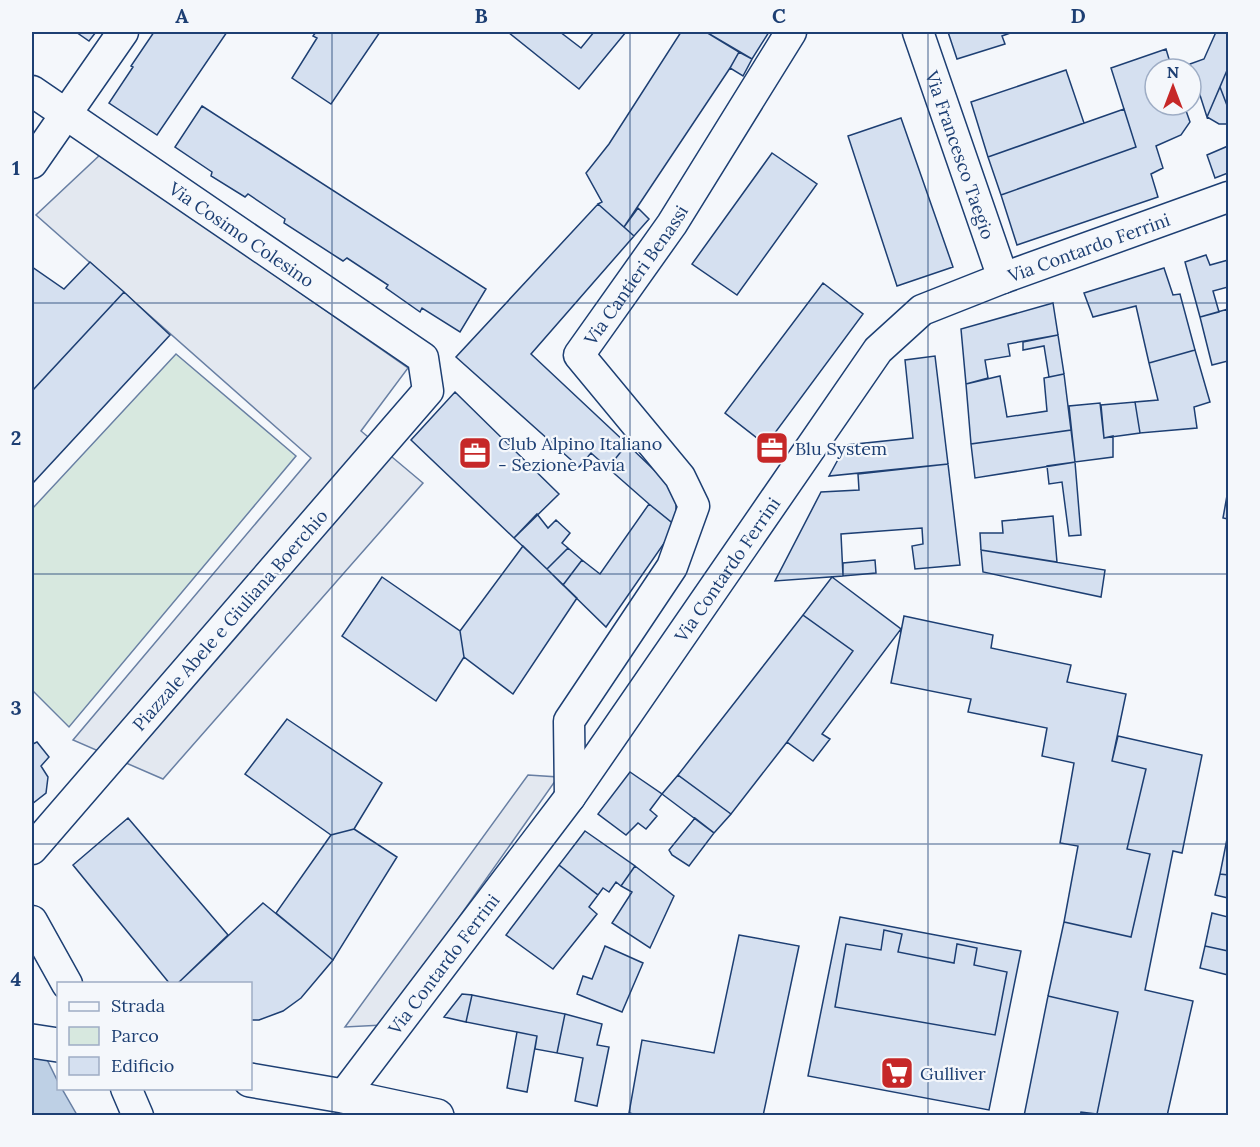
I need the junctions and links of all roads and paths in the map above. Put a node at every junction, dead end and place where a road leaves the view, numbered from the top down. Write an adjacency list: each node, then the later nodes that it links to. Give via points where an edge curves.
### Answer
1 (123, 32): 5 (street)
2 (792, 32): 10 (street, Via Cantieri Benassi, via 672,224 579,355 680,477 694,507 672,567 569,721)
3 (918, 32): 8 (street, Via Francesco Taegio)
4 (32, 91): 5 (street, Via Cosimo Colesino)
5 (65, 113): 6 (street); 9 (street, Via Cosimo Colesino, via 423,358)
6 (32, 164)
7 (1228, 197): 8 (street, Via Contardo Ferrini)
8 (1003, 278): 10 (street, Via Contardo Ferrini, via 922,310 878,350)
9 (428, 391): 11 (street, Piazzale Abele e Giuliana Boerchio)
10 (570, 797): 18 (street, Via Contardo Ferrini)
11 (32, 849)
12 (32, 921): 13 (street)
13 (66, 982)
14 (32, 1041): 15 (street)
15 (57, 1045)
16 (252, 1080): 18 (street)
17 (126, 1090): 19 (street)
18 (344, 1096): 20 (street)
19 (138, 1116)
20 (437, 1116)

